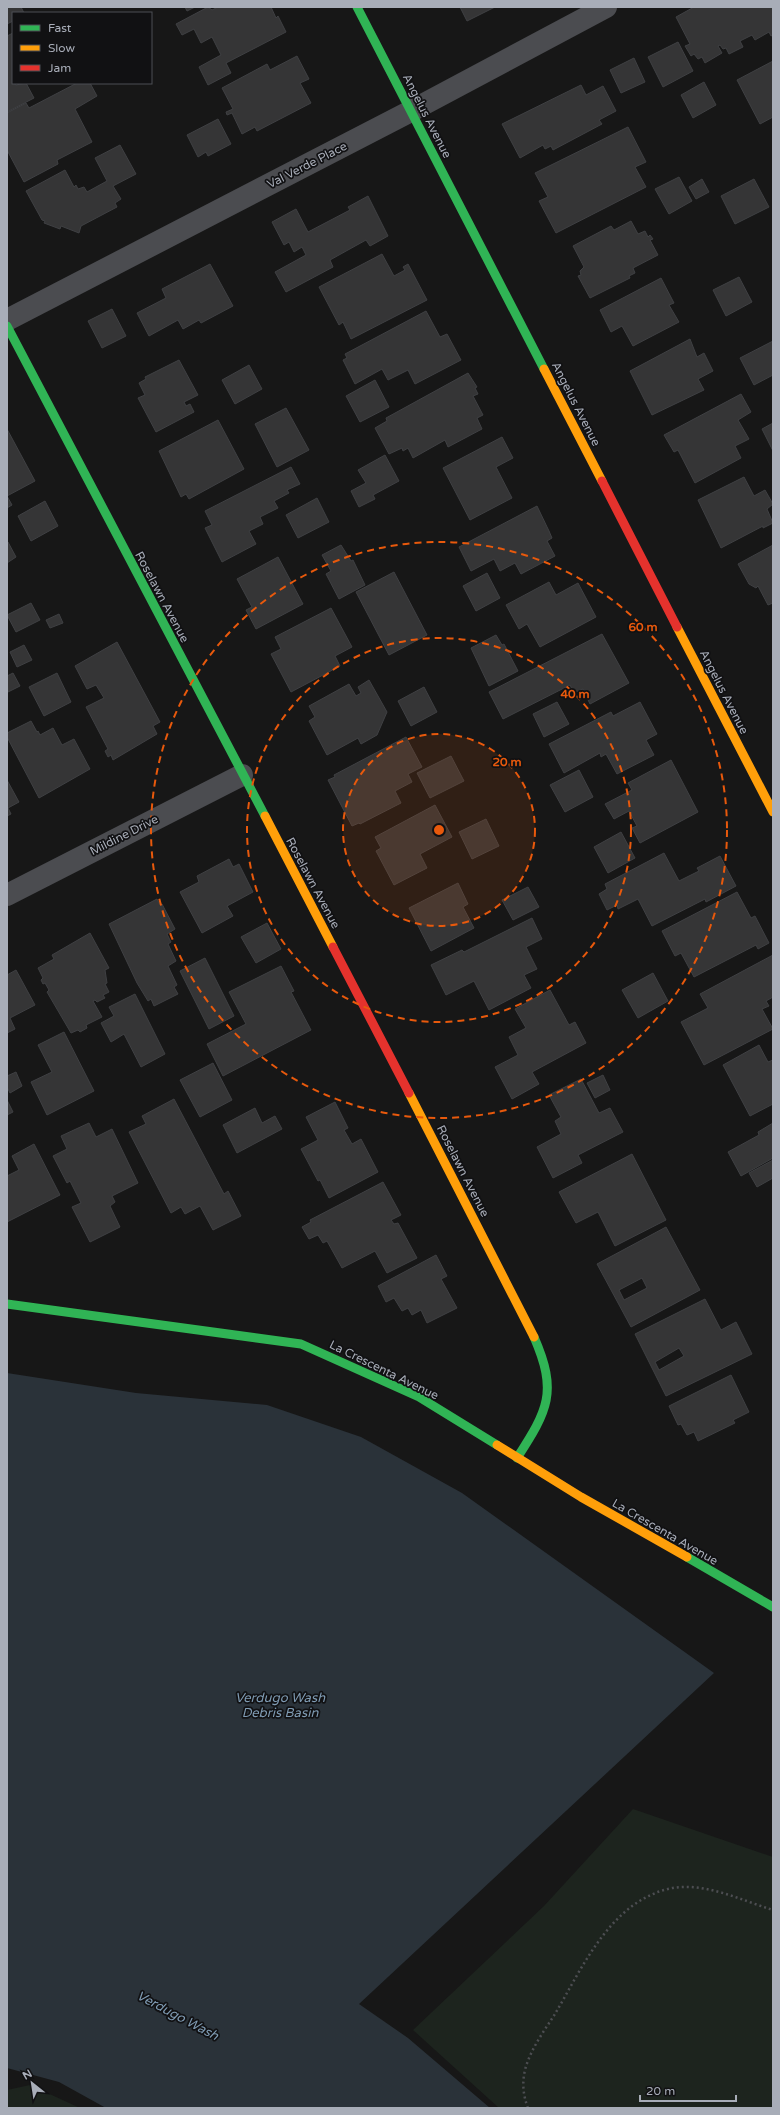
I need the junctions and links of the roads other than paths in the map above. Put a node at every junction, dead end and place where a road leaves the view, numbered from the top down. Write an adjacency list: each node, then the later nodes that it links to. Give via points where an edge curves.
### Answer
1 (357, 7): 3 (street, Angelus Avenue)
2 (606, 7): 3 (street, Val Verde Place)
3 (411, 111): 4 (street, Val Verde Place); 7 (street, Angelus Avenue)
4 (7, 320)
5 (7, 326): 6 (street, Roselawn Avenue)
6 (242, 775): 8 (street, Mildine Drive); 10 (street, Roselawn Avenue, via 513,1293 533,1337 547,1374 548,1391 545,1408)
7 (773, 812)
8 (7, 895)
9 (7, 1304): 10 (street, La Crescenta Avenue, via 301,1344 419,1397)
10 (518, 1458): 11 (street, La Crescenta Avenue)
11 (773, 1607)

